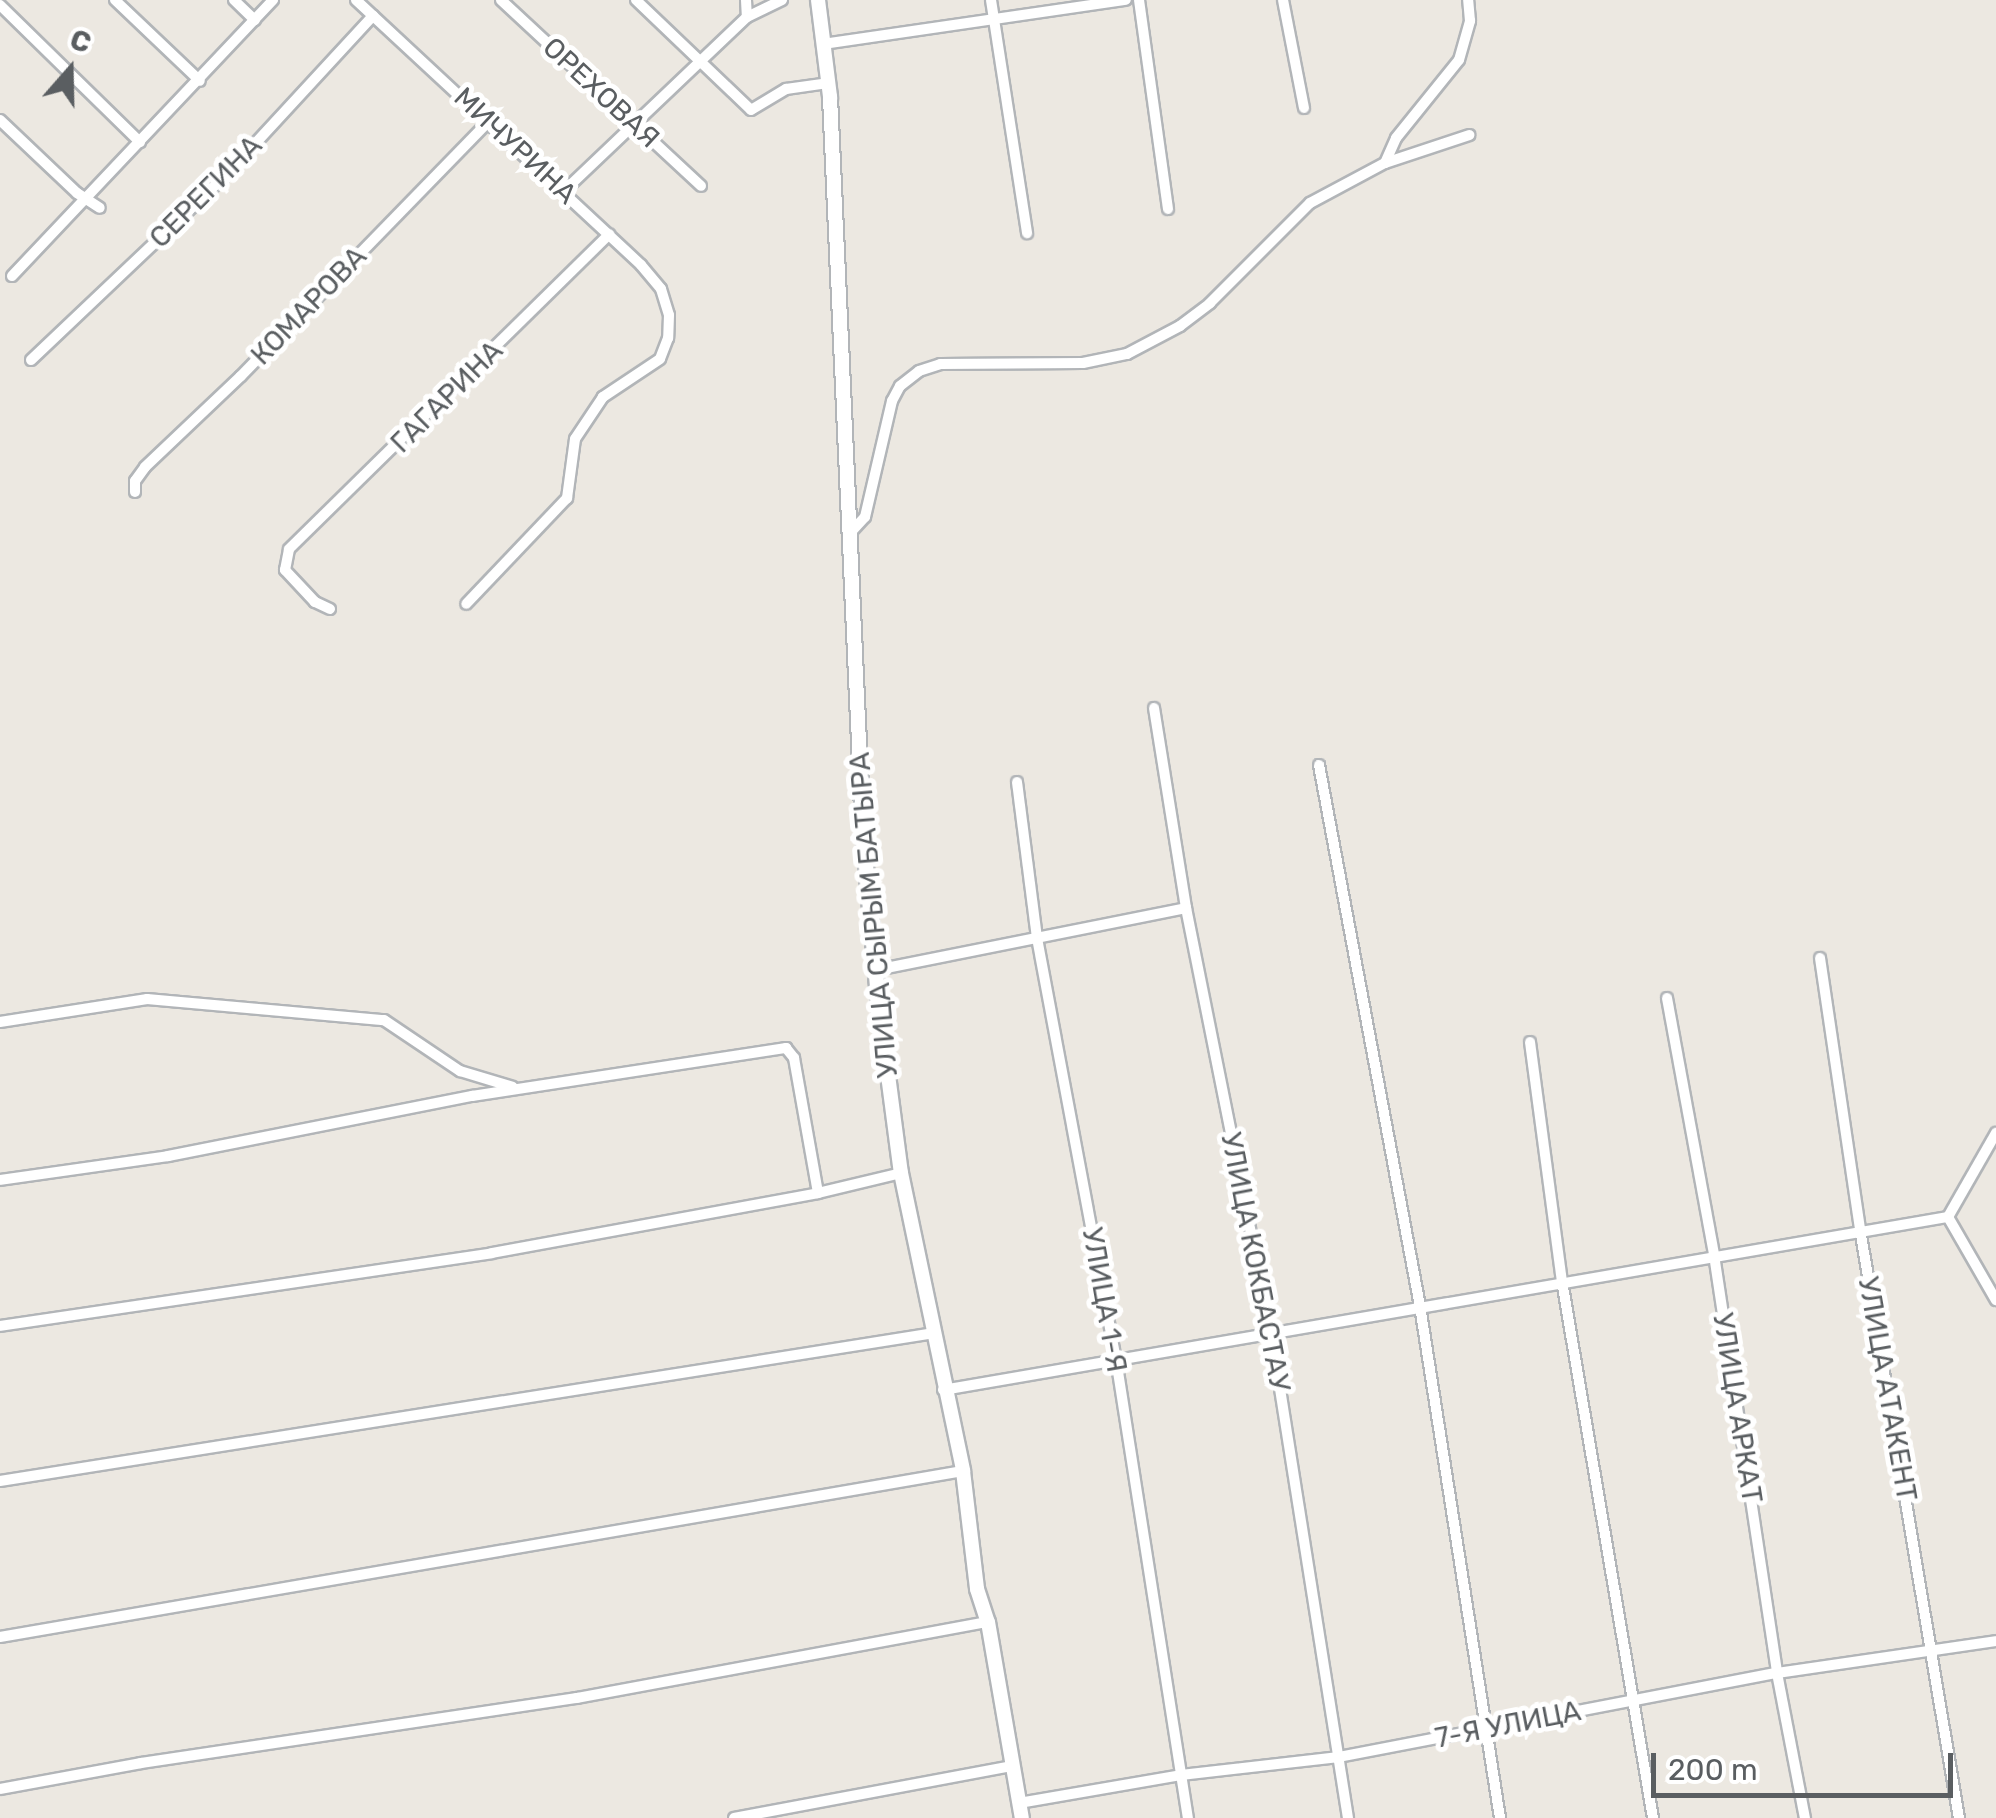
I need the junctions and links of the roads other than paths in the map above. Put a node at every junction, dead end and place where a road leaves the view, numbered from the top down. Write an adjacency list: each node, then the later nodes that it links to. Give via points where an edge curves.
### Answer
1 (115, 0): 22 (street)
2 (234, 0): 19 (street)
3 (273, 0): 19 (street)
4 (356, 0): 16 (street, МИЧУРИНА)
5 (501, 0): 27 (street, ОРЕХОВАЯ)
6 (636, 0): 21 (street)
7 (746, 0): 17 (street)
8 (782, 0): 17 (street)
9 (818, 0): 20 (street, УЛИЦА СЫРЫМ БАТЫРА)
10 (991, 0): 18 (street)
11 (1126, 0): 18 (street)
12 (1140, 0): 35 (street)
13 (1283, 0): 24 (street)
14 (1468, 0): 30 (street, via 1459,60 1396,138)
15 (0, 5): 29 (street)
16 (373, 16): 26 (street, МИЧУРИНА); 39 (street, СЕРЕГИНА, via 201,200)
17 (748, 17): 21 (street)
18 (994, 19): 20 (street); 36 (street)
19 (256, 20): 22 (street)
20 (823, 44): 23 (street, УЛИЦА СЫРЫМ БАТЫРА)
21 (701, 60): 23 (street, via 751,110 786,90); 27 (street)
22 (200, 81): 29 (street)
23 (828, 83): 41 (street, УЛИЦА СЫРЫМ БАТЫРА)
24 (1304, 108)
25 (0, 120): 33 (street)
26 (489, 121): 32 (street, МИЧУРИНА); 40 (street, КОМАРОВА, via 145,467)
27 (634, 122): 31 (street, ОРЕХОВАЯ); 32 (street)
28 (1469, 134): 30 (street)
29 (140, 142): 33 (street)
30 (1385, 163): 41 (street, via 1310,203 1210,303 1127,354 919,370 892,401 865,516)
31 (701, 186)
32 (564, 191): 37 (street, МИЧУРИНА)
33 (86, 200): 34 (street); 38 (street)
34 (100, 208)
35 (1168, 209)
36 (1027, 233)
37 (609, 234): 42 (street, МИЧУРИНА, via 666,300 668,338 660,359 593,409 575,439 567,498); 43 (street, ГАГАРИНА, via 295,541 285,570)
38 (12, 276)
39 (31, 360)
40 (134, 492)
41 (850, 534): 50 (street, УЛИЦА СЫРЫМ БАТЫРА)
42 (466, 604)
43 (330, 610)
44 (1154, 708): 47 (street, УЛИЦА КОКБАСТАУ)
45 (1319, 765): 64 (street)
46 (1017, 782): 48 (street, УЛИЦА 1-Я)
47 (1186, 908): 48 (street); 66 (street, УЛИЦА КОКБАСТАУ)
48 (1037, 938): 50 (street); 68 (street, УЛИЦА 1-Я)
49 (1820, 958): 60 (street, УЛИЦА АТАКЕНТ)
50 (876, 970): 56 (street, УЛИЦА СЫРЫМ БАТЫРА)
51 (1667, 998): 61 (street, УЛИЦА АРКАТ)
52 (0, 1022): 54 (street, via 147,999 384,1020 460,1071)
53 (1530, 1042): 62 (street)
54 (519, 1088): 57 (street, via 168,1156); 58 (street, via 786,1048 794,1058)
55 (1996, 1133): 59 (street)
56 (901, 1173): 58 (street); 67 (street, УЛИЦА СЫРЫМ БАТЫРА)
57 (0, 1180)
58 (818, 1193): 65 (street, via 492,1253)
59 (1948, 1217): 60 (street); 63 (street)
60 (1860, 1229): 61 (street); 75 (street, УЛИЦА АТАКЕНТ)
61 (1714, 1254): 62 (street); 76 (street, УЛИЦА АРКАТ)
62 (1562, 1281): 64 (street); 77 (street)
63 (1996, 1300)
64 (1420, 1306): 66 (street); 78 (street)
65 (0, 1326)
66 (1271, 1332): 68 (street); 79 (street, УЛИЦА КОКБАСТАУ)
67 (934, 1333): 69 (street, УЛИЦА СЫРЫМ БАТЫРА); 71 (street)
68 (1116, 1359): 69 (street); 81 (street, УЛИЦА 1-Я)
69 (944, 1390): 70 (street, УЛИЦА СЫРЫМ БАТЫРА)
70 (963, 1471): 72 (street, УЛИЦА СЫРЫМ БАТЫРА); 73 (street)
71 (0, 1481)
72 (988, 1622): 80 (street, УЛИЦА СЫРЫМ БАТЫРА); 82 (street, via 578,1698)
73 (0, 1638)
74 (1996, 1642): 75 (street, 7-Я УЛИЦА)
75 (1932, 1650): 76 (street, 7-Я УЛИЦА); 90 (street, УЛИЦА АТАКЕНТ)
76 (1776, 1673): 77 (street, 7-Я УЛИЦА); 89 (street, УЛИЦА АРКАТ)
77 (1632, 1701): 78 (street, 7-Я УЛИЦА); 88 (street)
78 (1486, 1729): 79 (street, 7-Я УЛИЦА); 87 (street)
79 (1339, 1758): 81 (street, 7-Я УЛИЦА); 86 (street, УЛИЦА КОКБАСТАУ)
80 (1012, 1766): 83 (street, УЛИЦА СЫРЫМ БАТЫРА); 84 (street)
81 (1181, 1775): 83 (street, 7-Я УЛИЦА); 85 (street, УЛИЦА 1-Я)
82 (0, 1789)
83 (1020, 1810)
84 (734, 1818)
85 (1188, 1818)
86 (1348, 1818)
87 (1500, 1818)
88 (1653, 1818)
89 (1805, 1818)
90 (1959, 1818)

